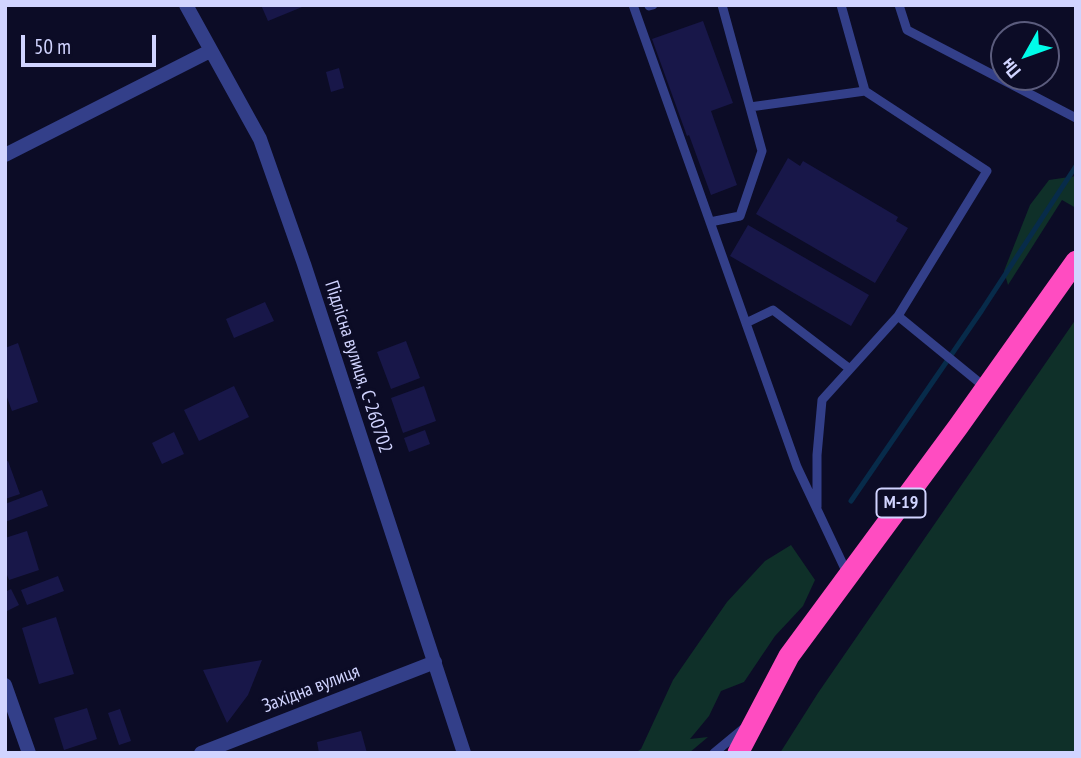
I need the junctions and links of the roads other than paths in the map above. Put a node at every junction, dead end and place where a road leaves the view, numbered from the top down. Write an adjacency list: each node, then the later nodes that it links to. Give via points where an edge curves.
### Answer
1 (186, 5): 6 (street, Підлісна вулиця, С-260702)
2 (633, 5): 11 (lane)
3 (722, 5): 8 (lane)
4 (842, 5): 7 (lane)
5 (899, 5): 9 (lane, via 907,30)
6 (210, 51): 10 (street); 19 (street, Підлісна вулиця, С-260702, via 260,139)
7 (865, 90): 8 (lane); 13 (lane, via 987,172)
8 (750, 107): 11 (lane, via 762,151 740,216)
9 (1076, 118)
10 (5, 155)
11 (710, 222): 14 (lane)
12 (1076, 261): 16 (highway, М-19)
13 (898, 316): 15 (lane); 16 (lane)
14 (746, 323): 15 (lane, via 773,310); 17 (lane, via 797,467)
15 (849, 369): 17 (lane, via 822,400)
16 (977, 381): 18 (highway, М-19)
17 (817, 507): 18 (lane)
18 (849, 577): 21 (highway, М-19, via 789,656)
19 (435, 662): 23 (street, Західна вулиця); 24 (street, Підлісна вулиця, С-260702)
20 (5, 685): 22 (street)
21 (756, 719): 25 (lane); 26 (highway, М-19)
22 (29, 753)
23 (201, 753)
24 (464, 753)
25 (714, 753)
26 (738, 753)

